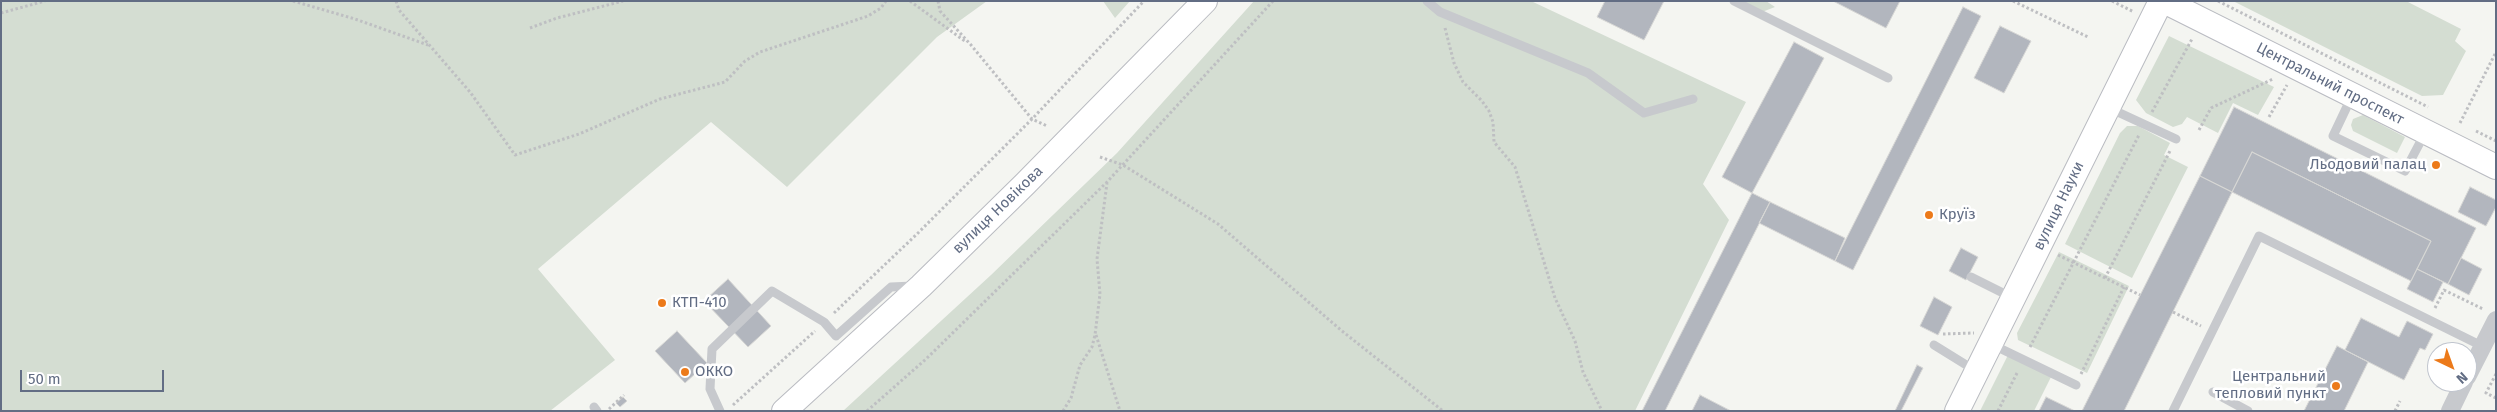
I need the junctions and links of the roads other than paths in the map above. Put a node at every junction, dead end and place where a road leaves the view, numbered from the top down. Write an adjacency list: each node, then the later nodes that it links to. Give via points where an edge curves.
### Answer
1 (1205, 1): 16 (street, вулиця Новікова, via 921,286)
2 (1427, 1): 7 (lane, via 1440,12 1588,73 1644,113)
3 (1734, 1): 5 (lane)
4 (2163, 1): 6 (street, Центральний проспект); 8 (street, вулиця Науки)
5 (1888, 78)
6 (2352, 95): 9 (street, Центральний проспект); 9 (lane, via 2333,136 2406,171)
7 (1694, 99)
8 (2108, 108): 10 (lane); 13 (street, вулиця Науки)
9 (2426, 132): 11 (street, Центральний проспект)
10 (2176, 139)
11 (2496, 167)
12 (1971, 277): 13 (lane)
13 (2013, 298): 15 (street, вулиця Науки)
14 (2491, 315): 18 (street)
15 (1994, 338): 20 (street, вулиця Науки); 21 (lane, via 2024,359)
16 (843, 344): 24 (lane, via 824,322 772,291 712,350 710,389); 25 (street, вулиця Новікова)
17 (1935, 346): 20 (lane)
18 (2482, 346): 19 (street); 27 (lane, via 2259,236)
19 (2477, 356)
20 (1977, 371): 26 (street, вулиця Науки)
21 (2076, 385)
22 (2213, 392): 28 (lane)
23 (2459, 392): 29 (street)
24 (720, 411)
25 (784, 411)
26 (1957, 411)
27 (2173, 411)
28 (2248, 411)
29 (2450, 411)

